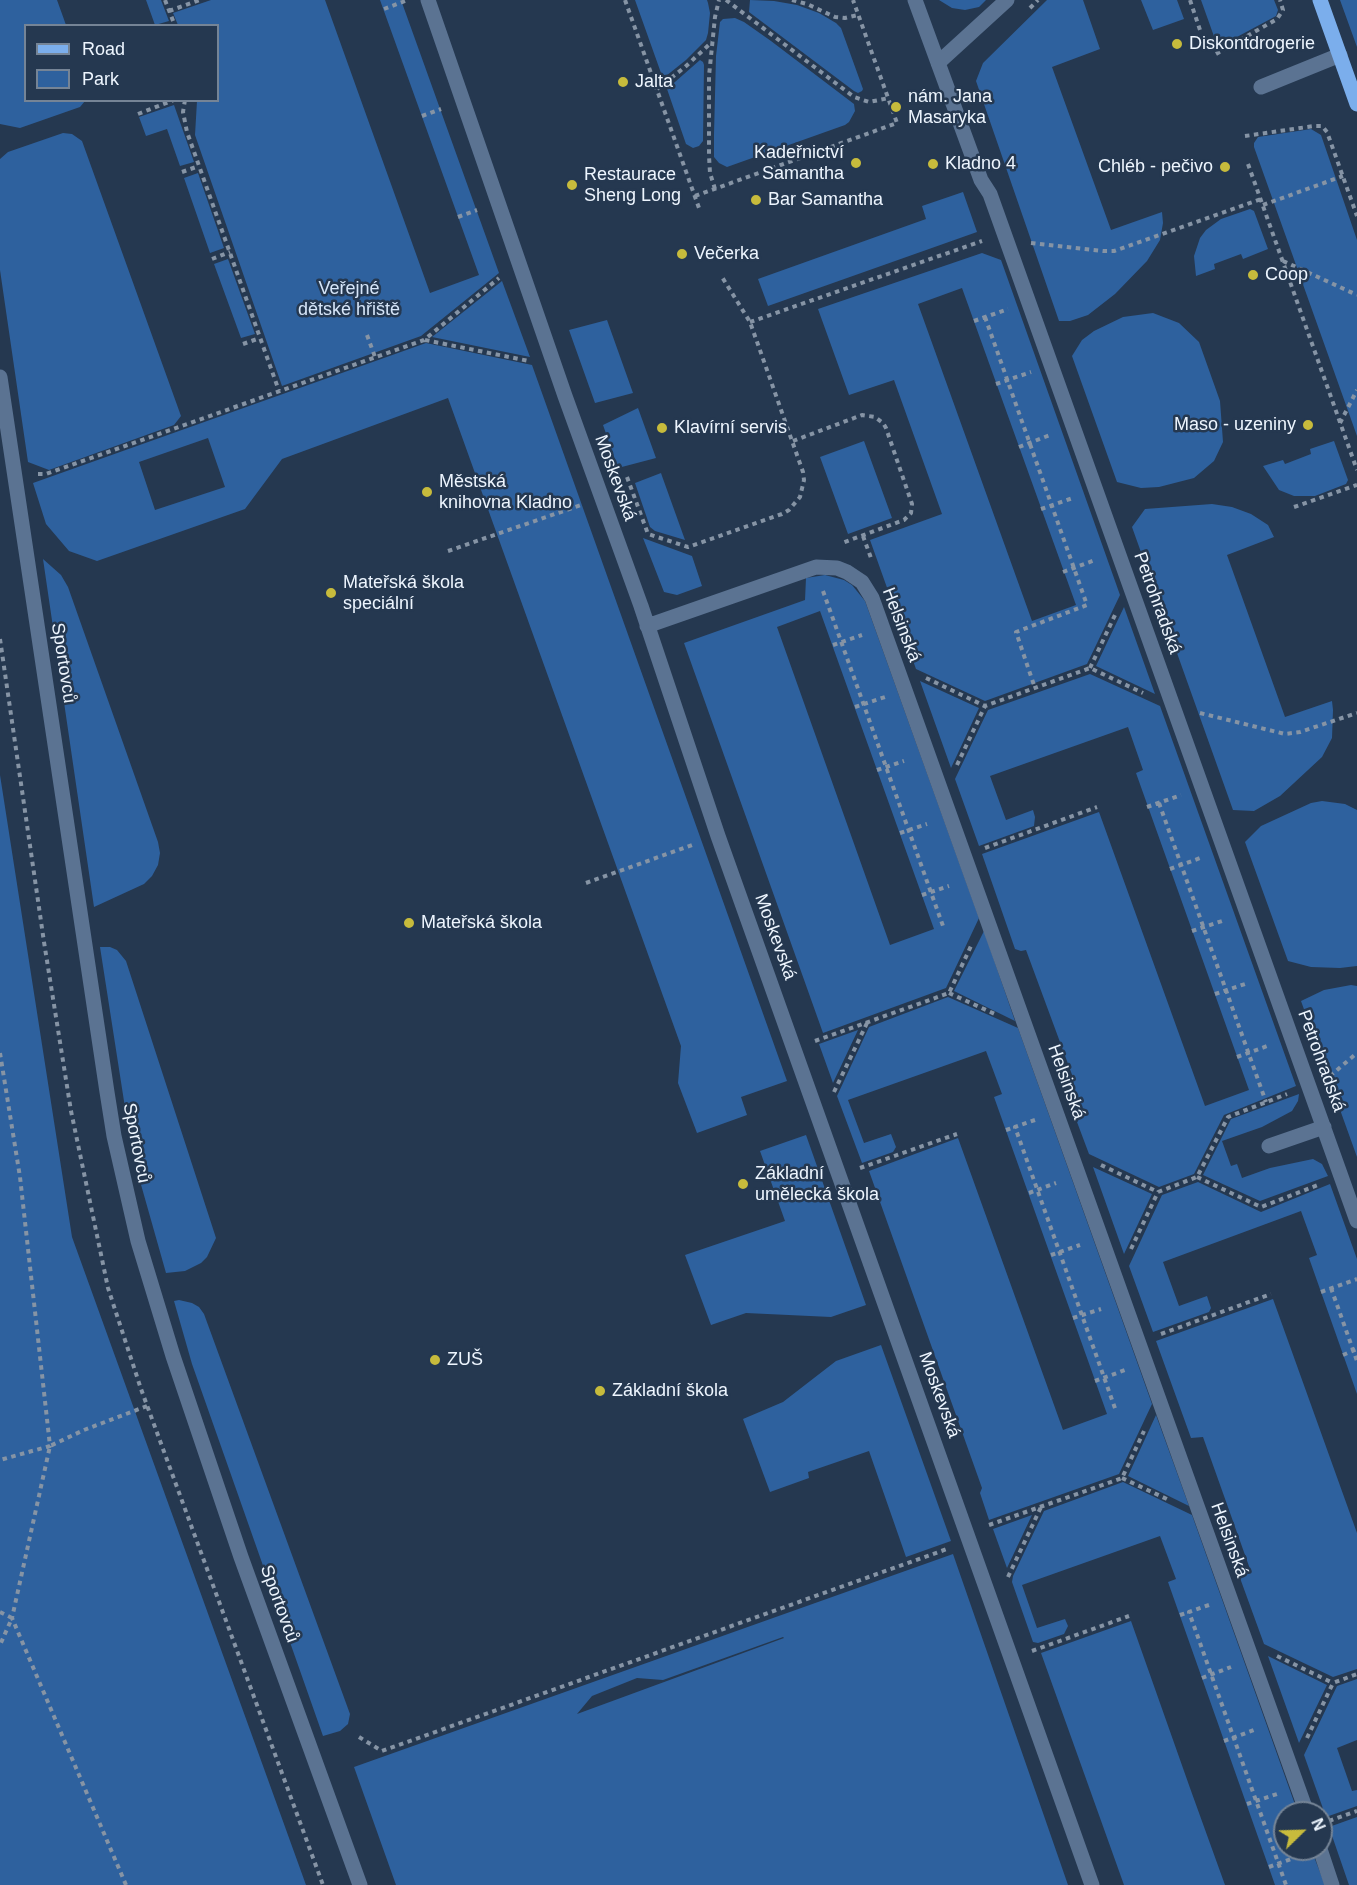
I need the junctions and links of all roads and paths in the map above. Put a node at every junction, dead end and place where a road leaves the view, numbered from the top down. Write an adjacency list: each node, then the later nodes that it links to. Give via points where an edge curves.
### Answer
1 (165, 0): 17 (path)
2 (200, 0): 17 (path)
3 (428, 0): 53 (street, Moskevská)
4 (625, 0): 27 (path)
5 (719, 0): 22 (path)
6 (726, 0): 28 (path, via 854,97 869,102)
7 (792, 0): 18 (path, via 835,17)
8 (853, 0): 18 (path)
9 (915, 0): 25 (street, Petrohradská)
10 (1007, 0): 25 (street)
11 (1038, 0): 19 (path)
12 (1190, 0): 21 (path)
13 (1280, 0): 23 (path, via 1283,10 1277,20)
14 (1320, 0): 24 (main road)
15 (406, 1): 16 (path)
16 (384, 9)
17 (169, 11): 20 (path)
18 (858, 15): 28 (path)
19 (1022, 16)
20 (174, 24)
21 (1201, 33)
22 (712, 41): 27 (path); 40 (path, via 708,147)
23 (1216, 54)
24 (1340, 55): 26 (street); 31 (main road)
25 (938, 63): 48 (street, Petrohradská)
26 (1261, 87)
27 (657, 89): 41 (path)
28 (888, 98): 40 (path, via 897,123)
29 (169, 102): 33 (path)
30 (185, 102): 37 (path, via 187,132)
31 (1357, 104)
32 (444, 108): 34 (path)
33 (138, 114)
34 (422, 116)
35 (1245, 136): 39 (path, via 1322,126)
36 (1248, 164): 42 (path)
37 (199, 166): 38 (path); 49 (path)
38 (182, 172)
39 (1343, 176): 43 (path); 46 (path)
40 (715, 189): 41 (path)
41 (695, 196): 44 (path)
42 (1261, 199): 43 (path); 50 (path, via 1114,251 1026,242)
43 (1263, 205): 52 (path)
44 (699, 208)
45 (481, 209): 47 (path)
46 (1357, 216)
47 (458, 217)
48 (1004, 234): 56 (street, Petrohradská); 59 (path)
49 (230, 252): 51 (path); 61 (path)
50 (1030, 252)
51 (212, 259)
52 (1283, 261): 55 (path); 72 (path)
53 (521, 267): 62 (path, via 504,274); 82 (street, Moskevská)
54 (722, 277): 59 (path)
55 (1357, 295)
56 (1029, 302): 57 (path); 66 (street, Petrohradská)
57 (985, 317): 58 (path); 68 (path)
58 (974, 321)
59 (750, 322): 74 (path)
60 (368, 334): 64 (path)
61 (260, 338): 63 (path); 71 (path)
62 (424, 340): 64 (path); 65 (path)
63 (243, 344)
64 (375, 357): 71 (path)
65 (536, 362)
66 (1051, 364): 68 (path); 73 (street, Petrohradská)
67 (0, 377): 78 (street, Sportovců)
68 (1007, 380): 69 (path); 75 (path)
69 (996, 384)
70 (1357, 390): 72 (path)
71 (279, 391): 78 (path, via 46,474)
72 (1340, 423): 77 (path)
73 (1074, 427): 75 (path); 81 (street, Petrohradská)
74 (793, 441): 79 (path, via 804,480 796,504 782,514 688,547 648,534); 86 (path, via 862,415 875,417 886,428 912,504 911,513 904,520)
75 (1030, 443): 76 (path); 83 (path)
76 (1019, 447)
77 (1357, 470)
78 (15, 475): 199 (street, Sportovců, via 107,1092 138,1241 226,1514)
79 (627, 477)
80 (1357, 485): 84 (path)
81 (1096, 489): 83 (path); 88 (street, Petrohradská)
82 (602, 498): 87 (path); 93 (street, Moskevská)
83 (1052, 505): 85 (path); 90 (path)
84 (1294, 507)
85 (1041, 509)
86 (831, 547)
87 (448, 551)
88 (1118, 552): 90 (path); 92 (street, Petrohradská)
89 (815, 567): 93 (street, Helsinská); 113 (street, Helsinská, via 847,572 862,582 872,598); 114 (path)
90 (1074, 568): 91 (path); 96 (path, via 1087,605 1016,632)
91 (1063, 572)
92 (1130, 585): 94 (path); 98 (street, Petrohradská)
93 (647, 626): 106 (street, Moskevská)
94 (1090, 668): 96 (path); 98 (path)
95 (922, 676): 97 (path)
96 (1035, 688): 97 (path)
97 (985, 706): 101 (path)
98 (1174, 707): 102 (street, Petrohradská)
99 (1193, 711): 100 (path, via 1285,734)
100 (1357, 713)
101 (955, 769)
102 (1202, 787): 103 (path); 107 (street, Petrohradská)
103 (1159, 803): 105 (path); 109 (path)
104 (1097, 807): 108 (path)
105 (1147, 807)
106 (718, 836): 111 (path); 124 (street, Moskevská)
107 (1224, 850): 109 (path); 112 (street, Petrohradská)
108 (976, 852)
109 (1181, 865): 110 (path); 115 (path)
110 (1170, 869)
111 (586, 884)
112 (1247, 913): 115 (path); 117 (street, Petrohradská)
113 (986, 915): 119 (path); 122 (street, Helsinská)
114 (943, 926)
115 (1203, 927): 116 (path); 118 (path)
116 (1192, 931)
117 (1269, 975): 118 (path); 123 (street, Petrohradská)
118 (1225, 990): 120 (path); 126 (path)
119 (948, 993): 121 (path); 122 (path)
120 (1215, 994)
121 (867, 1022): 124 (path); 131 (path)
122 (1026, 1029): 133 (street, Helsinská)
123 (1292, 1038): 126 (path); 130 (street, Petrohradská)
124 (794, 1048): 200 (street, Moskevská)
125 (0, 1053): 165 (path, via 20,1177)
126 (1248, 1053): 128 (path); 132 (path)
127 (1357, 1053): 129 (path)
128 (1237, 1057)
129 (1324, 1080)
130 (1309, 1086): 132 (path); 135 (street, Petrohradská)
131 (833, 1095)
132 (1266, 1102): 142 (path, via 1228,1117)
133 (1056, 1113): 134 (path); 162 (street, Helsinská)
134 (1015, 1127): 136 (path); 143 (path)
135 (1324, 1127): 138 (street); 141 (street, Petrohradská)
136 (1006, 1130)
137 (957, 1134): 140 (path)
138 (1269, 1146)
139 (1095, 1162): 145 (path)
140 (860, 1168)
141 (1341, 1176): 142 (path, via 1261,1207); 146 (street, Petrohradská)
142 (1197, 1177): 145 (path)
143 (1037, 1189): 144 (path); 147 (path)
144 (1029, 1192)
145 (1158, 1192): 149 (path)
146 (1357, 1221)
147 (1060, 1252): 148 (path); 154 (path)
148 (1051, 1255)
149 (1128, 1256)
150 (1357, 1279): 151 (path)
151 (1331, 1288): 152 (path); 157 (path)
152 (1321, 1292)
153 (1271, 1294): 156 (path)
154 (1082, 1315): 155 (path); 160 (path)
155 (1073, 1318)
156 (1160, 1334)
157 (1355, 1350): 158 (path); 159 (path)
158 (1343, 1355)
159 (1357, 1361)
160 (1104, 1378): 161 (path); 164 (path)
161 (1095, 1381)
162 (1159, 1400): 167 (path); 169 (street, Helsinská)
163 (147, 1406): 165 (path)
164 (1116, 1411)
165 (50, 1446): 166 (path); 178 (path)
166 (0, 1460)
167 (1122, 1478): 168 (path); 169 (path)
168 (1041, 1507): 170 (path); 172 (path)
169 (1200, 1515): 173 (street, Helsinská)
170 (987, 1526)
171 (956, 1545): 186 (path, via 382,1751)
172 (1006, 1580)
173 (1229, 1597): 175 (path); 191 (street, Helsinská)
174 (0, 1612): 178 (path)
175 (1189, 1612): 176 (path); 183 (path)
176 (1180, 1615)
177 (1129, 1616): 180 (path)
178 (12, 1618): 179 (path); 198 (path)
179 (0, 1645)
180 (1032, 1651)
181 (1270, 1653): 185 (path)
182 (1357, 1674): 185 (path)
183 (1211, 1675): 184 (path); 187 (path)
184 (1202, 1678)
185 (1334, 1683): 189 (path)
186 (359, 1737)
187 (1233, 1738): 188 (path); 190 (path)
188 (1224, 1741)
189 (1303, 1745)
190 (1256, 1801): 192 (path); 196 (path)
191 (1303, 1801)
192 (1247, 1804)
193 (1357, 1811): 194 (path)
194 (1333, 1819)
195 (1324, 1861): 202 (street)
196 (1278, 1863): 197 (path); 201 (path)
197 (1269, 1867)
198 (126, 1885)
199 (360, 1885)
200 (1092, 1885)
201 (1286, 1885)
202 (1332, 1885)

